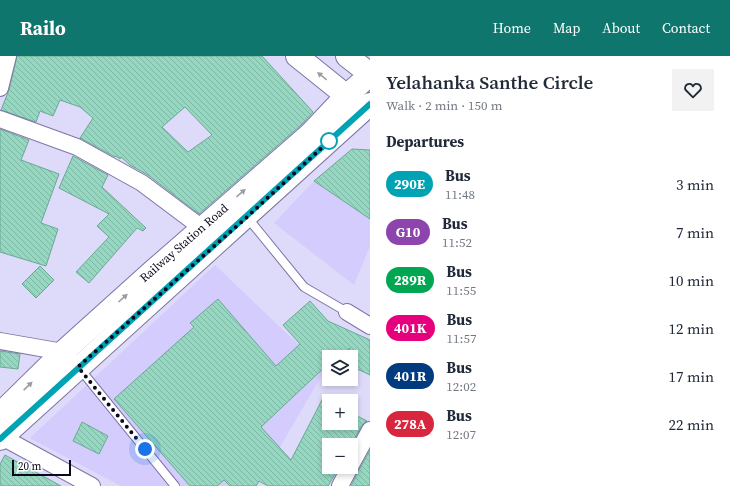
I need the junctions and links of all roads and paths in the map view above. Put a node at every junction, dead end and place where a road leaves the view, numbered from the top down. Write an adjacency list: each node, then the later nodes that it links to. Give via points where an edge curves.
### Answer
1 (8, 56): 5 (street)
2 (297, 56): 6 (street, one-way to 2)
3 (347, 56): 4 (street)
4 (370, 75): 6 (street, Railway Station Road)
5 (1, 81)
6 (346, 96): 7 (street); 10 (street, Railway Station Road, one-way to 6, via 310,134)
7 (368, 109): 9 (street, Railway Station Road)
8 (0, 120): 10 (street, via 77,147 142,183)
9 (247, 217): 11 (lane, via 304,287); 14 (street, Railway Station Road)
10 (202, 228): 14 (street, Railway Station Road, one-way to 10)
11 (347, 312): 12 (street)
12 (370, 326)
13 (0, 341): 14 (street)
14 (71, 360): 15 (street, Railway Station Road, one-way to 14); 17 (street, Railway Station Road); 21 (lane)
15 (0, 414)
16 (370, 430): 18 (street)
17 (0, 437): 20 (street)
18 (358, 452)
19 (346, 474): 22 (street)
20 (92, 486)
21 (175, 486)
22 (340, 486)

